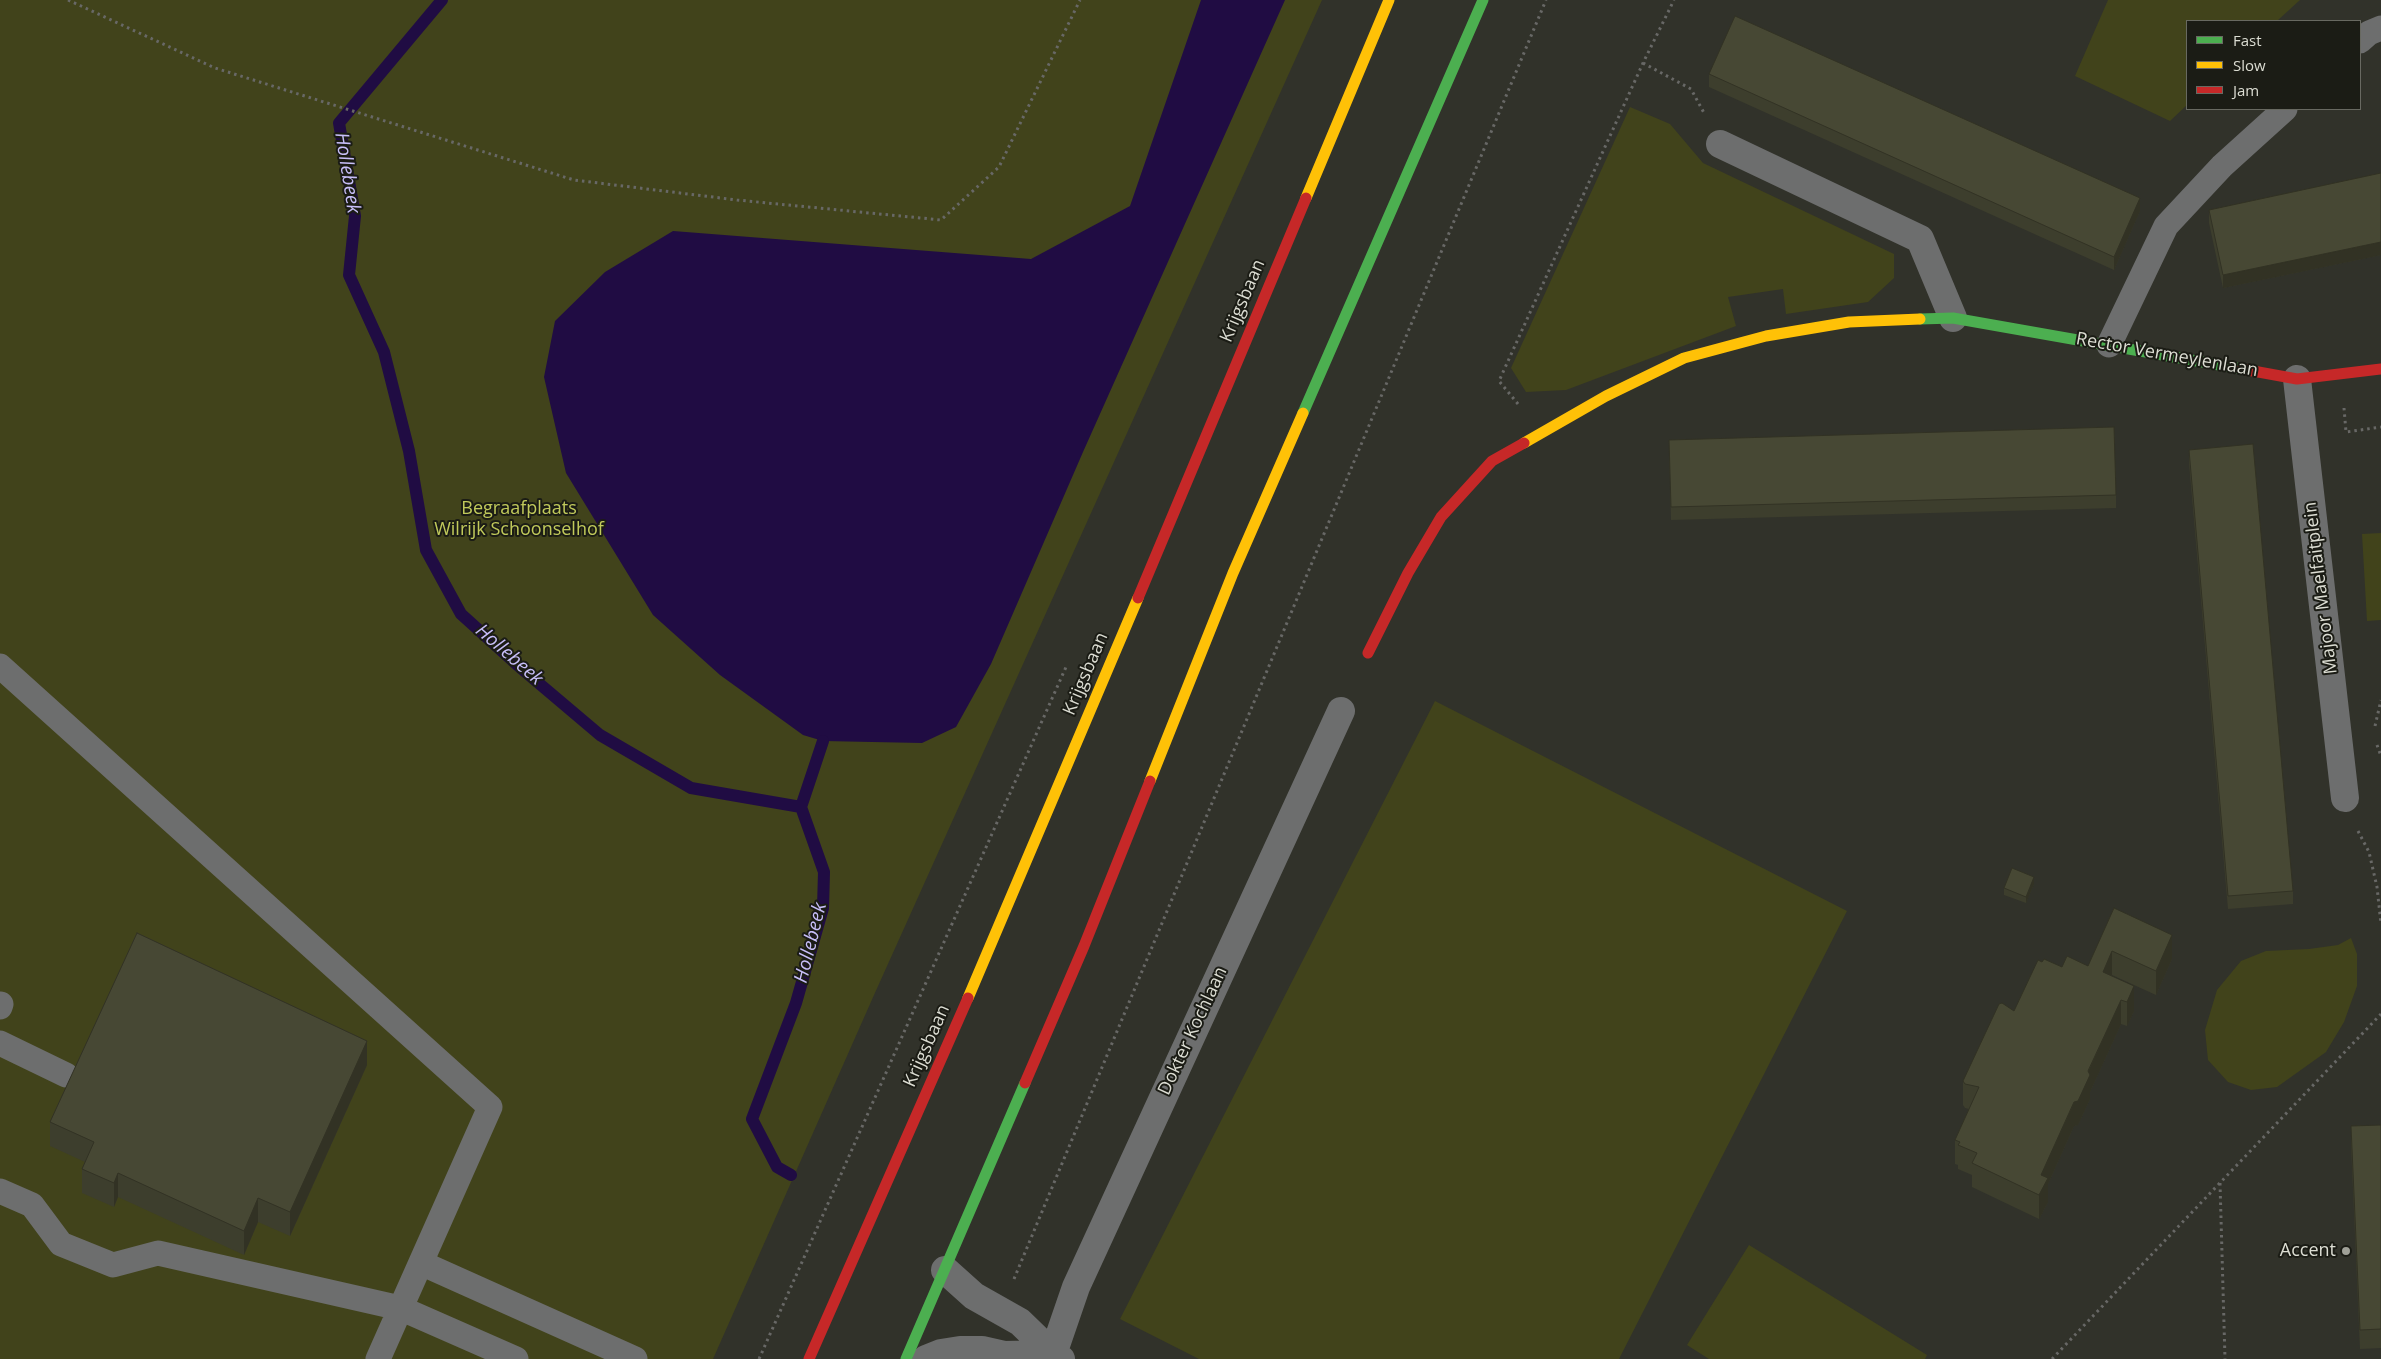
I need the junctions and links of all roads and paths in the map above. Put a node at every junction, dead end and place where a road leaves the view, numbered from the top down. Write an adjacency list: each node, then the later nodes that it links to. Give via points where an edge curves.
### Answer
1 (68, 0): 2 (path, via 215,68 574,180 942,220 999,168)
2 (1080, 0)
3 (1388, 0): 39 (main road, Krijgsbaan, via 1012,897)
4 (1483, 0): 32 (main road, via 1233,573 1084,946)
5 (1546, 0): 34 (path)
6 (1674, 0): 9 (path)
7 (2381, 28): 8 (lane)
8 (2361, 40)
9 (1643, 63): 11 (path, via 1691,89); 16 (path, via 1499,381)
10 (2284, 110): 13 (lane, via 2222,166 2166,226)
11 (1720, 144): 12 (street, via 1920,238)
12 (1953, 318): 13 (main road, Rector Vermeylenlaan); 16 (main road, Rector Vermeylenlaan, via 1850,322 1766,336 1684,358)
13 (2109, 345): 15 (main road, Rector Vermeylenlaan)
14 (2381, 369): 15 (main road, Rector Vermeylenlaan)
15 (2296, 379): 24 (street, Majoor Maelfaitplein)
16 (1541, 432): 17 (main road, via 1492,461 1441,517 1408,573)
17 (1368, 653)
18 (0, 666): 31 (lane, via 490,1107)
19 (2381, 700): 21 (path)
20 (1340, 711): 35 (street, Dokter Kochlaan, via 1076,1287)
21 (2376, 732)
22 (2376, 741): 23 (path)
23 (2381, 756)
24 (2345, 798): 25 (path, via 2369,852)
25 (2381, 924)
26 (2381, 1014): 29 (path)
27 (0, 1044): 28 (lane)
28 (66, 1076)
29 (2220, 1183): 42 (path); 43 (path)
30 (0, 1191): 33 (lane, via 32,1205 61,1244 112,1265 158,1253)
31 (421, 1262): 33 (lane); 38 (lane)
32 (945, 1270): 34 (street, via 974,1296); 40 (main road)
33 (400, 1308): 36 (lane); 37 (lane)
34 (1001, 1310): 35 (street, via 1020,1322)
35 (1055, 1357): 41 (street, via 960,1350)
36 (378, 1359)
37 (516, 1359)
38 (635, 1359)
39 (809, 1359)
40 (906, 1359)
41 (926, 1359)
42 (2052, 1359)
43 (2225, 1359)

